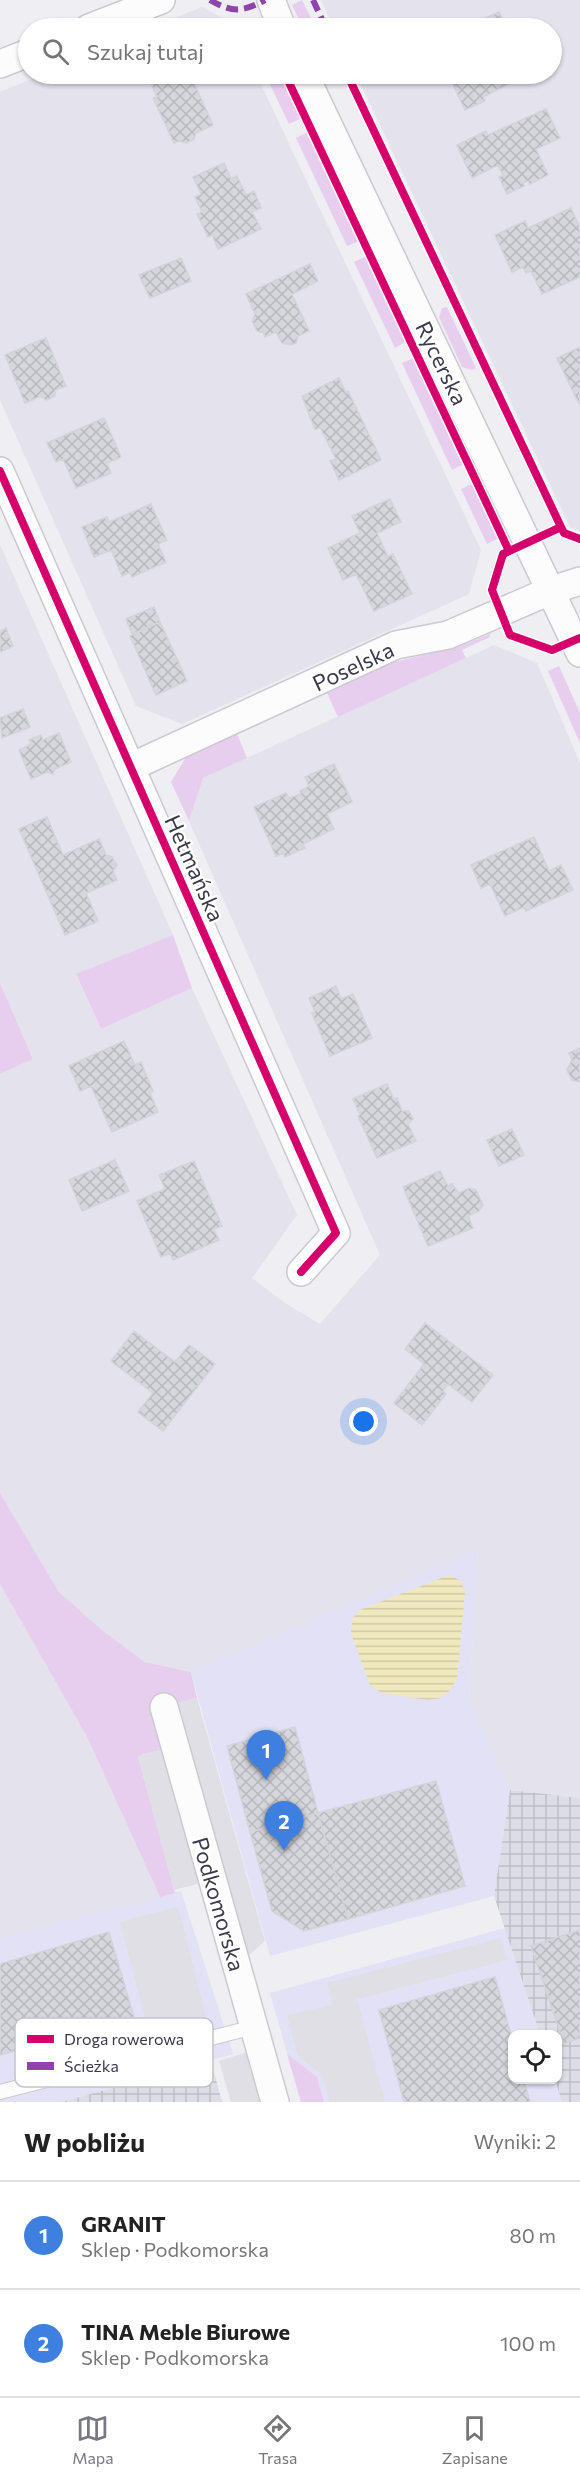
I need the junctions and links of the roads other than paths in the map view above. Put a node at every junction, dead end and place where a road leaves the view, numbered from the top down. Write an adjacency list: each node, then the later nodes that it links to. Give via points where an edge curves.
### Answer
1 (161, 0): 3 (street)
2 (271, 0): 4 (street)
3 (115, 18)
4 (278, 18)
5 (18, 57): 6 (street)
6 (0, 64)
7 (309, 84): 10 (street, Rycerska)
8 (0, 471): 12 (street, Hetmańska)
9 (580, 581): 10 (street, Poselska)
10 (552, 590): 11 (street, Rycerska); 12 (street, Poselska, via 448,635 396,645)
11 (580, 653)
12 (131, 767): 13 (street, Hetmańska, via 336,1233)
13 (301, 1272)
14 (164, 1707): 15 (street, Podkomorska)
15 (254, 2027): 16 (lane); 19 (street, Podkomorska)
16 (213, 2037)
17 (20, 2087): 18 (lane)
18 (0, 2092)
19 (275, 2102)

